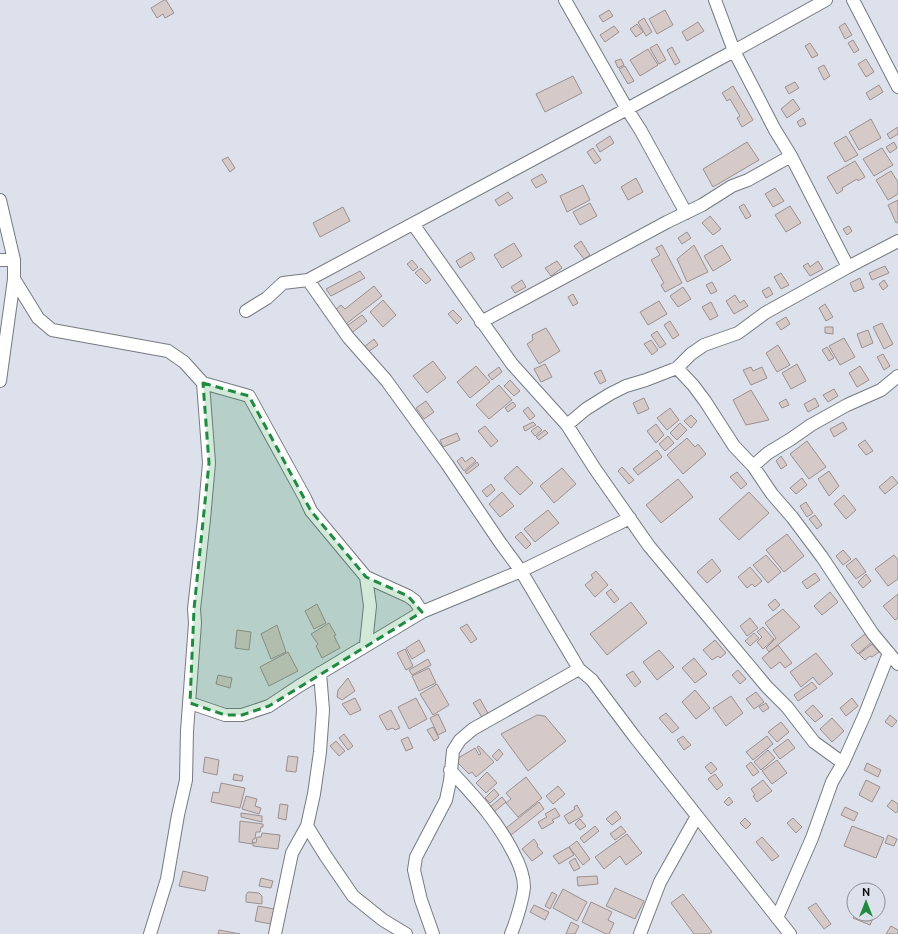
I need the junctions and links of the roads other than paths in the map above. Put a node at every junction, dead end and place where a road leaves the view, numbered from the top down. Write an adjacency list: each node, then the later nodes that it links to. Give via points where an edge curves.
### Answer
1 (565, 0): 7 (street)
2 (715, 0): 5 (street)
3 (826, 0): 5 (street)
4 (853, 0): 6 (street)
5 (734, 51): 7 (street); 8 (street)
6 (898, 87)
7 (627, 110): 10 (street); 11 (street)
8 (791, 156): 10 (street); 15 (street)
9 (0, 200): 14 (street)
10 (686, 213): 19 (street)
11 (413, 224): 17 (street); 19 (street)
12 (898, 241): 15 (street)
13 (0, 260): 14 (street)
14 (14, 260): 16 (street)
15 (848, 267): 20 (street, via 765,313 738,333 704,345)
16 (14, 279): 22 (street); 23 (street, via 38,318 52,330 168,351 184,362)
17 (308, 280): 18 (street, via 283,283 267,298); 27 (street, via 348,337 386,380)
18 (246, 311)
19 (481, 322): 24 (street, via 512,364)
20 (677, 368): 24 (street, via 626,386 586,409); 25 (street, via 705,401 734,446)
21 (898, 376): 25 (street, via 881,390 847,404 811,425)
22 (0, 381)
23 (203, 383): 28 (street, via 249,396 311,511); 35 (street, via 209,463 194,609)
24 (566, 426): 26 (street)
25 (753, 466): 31 (street)
26 (630, 518): 27 (street); 36 (street, via 649,546 814,742)
27 (521, 570): 29 (street); 33 (street)
28 (366, 577): 29 (street, via 408,596); 30 (street, via 370,606)
29 (422, 612): 30 (street)
30 (366, 644): 34 (street)
31 (889, 652): 32 (street); 36 (street)
32 (898, 664)
33 (579, 669): 37 (street, via 473,729 460,740 453,751); 38 (street, via 592,680)
34 (320, 674): 35 (street, via 268,706 242,715 225,715); 39 (street, via 323,710 320,752)
35 (190, 703): 41 (street, via 186,780 167,879)
36 (843, 763): 40 (street, via 832,782)
37 (450, 770): 44 (street, via 446,800 416,858 414,870); 45 (street, via 487,810 504,835 520,867 524,887)
38 (696, 816): 40 (street); 46 (street, via 660,882)
39 (307, 826): 42 (street, via 292,853); 43 (street, via 353,896 382,920)
40 (779, 925): 47 (street)
41 (150, 934)
42 (274, 934)
43 (406, 934)
44 (432, 934)
45 (511, 934)
46 (640, 934)
47 (790, 934)

